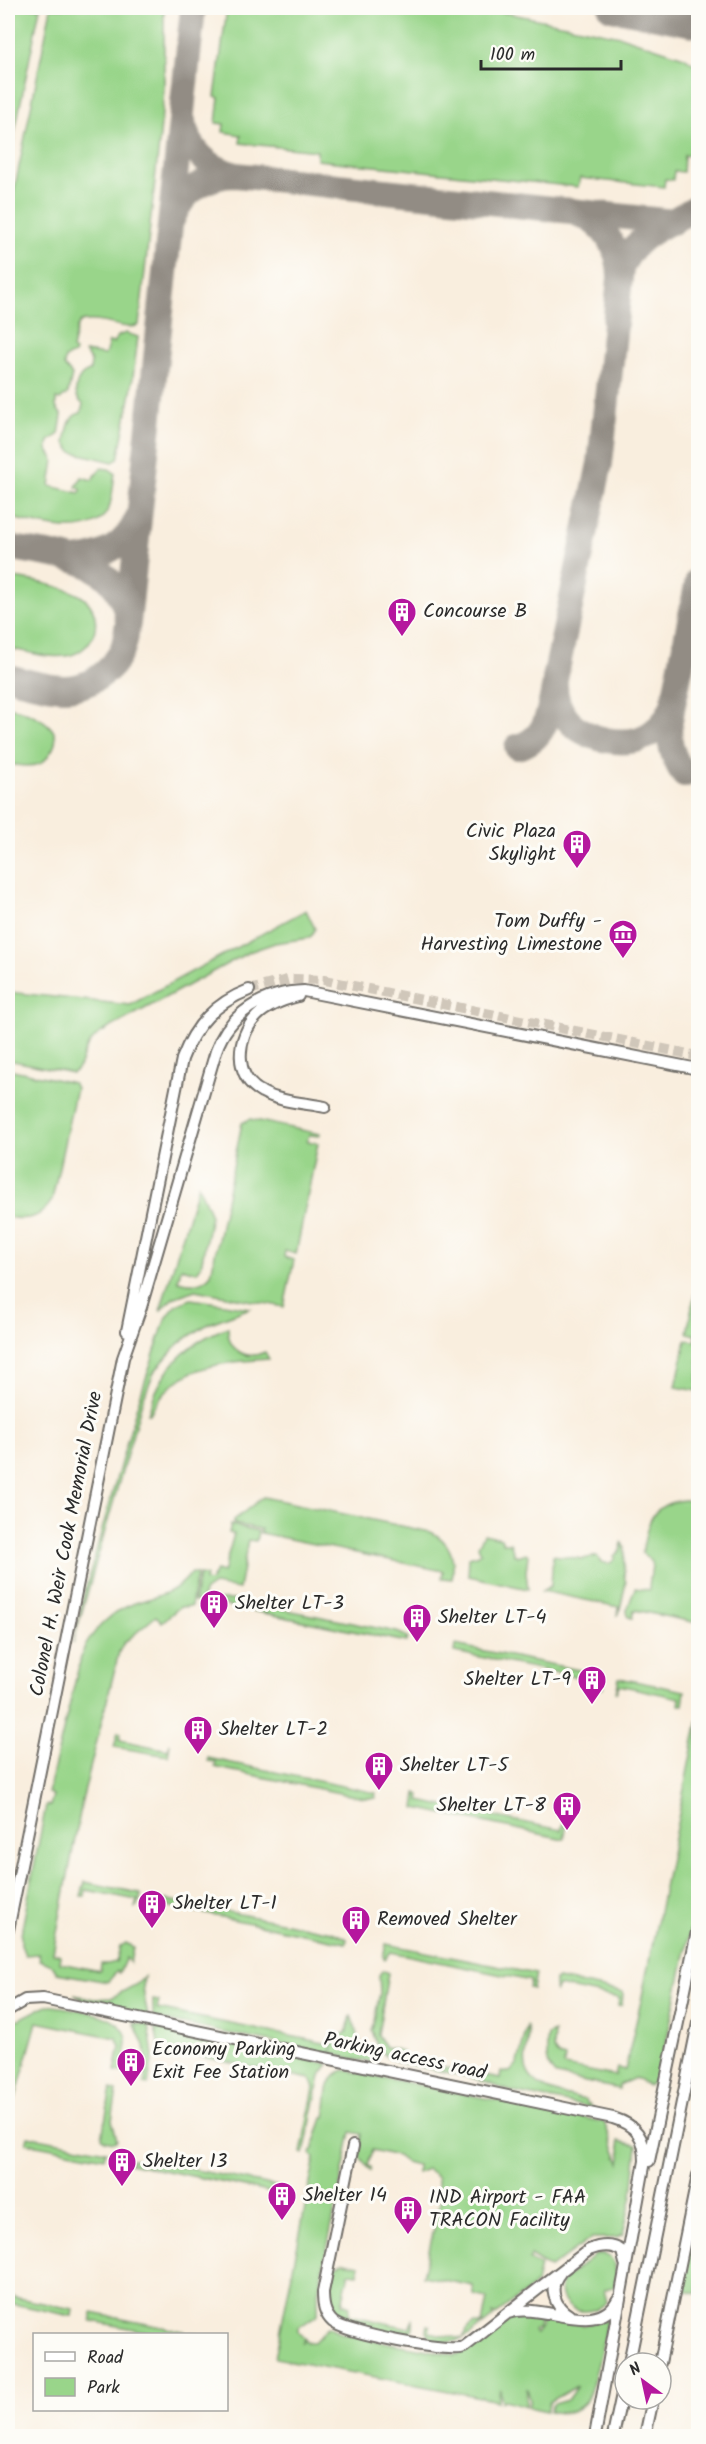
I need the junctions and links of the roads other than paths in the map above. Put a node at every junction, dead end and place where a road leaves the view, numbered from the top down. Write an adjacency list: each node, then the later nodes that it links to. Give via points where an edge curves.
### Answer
1 (249, 990): 5 (street, via 232,997 206,1017 182,1059)
2 (319, 992): 3 (street); 4 (street, via 291,998 262,1012 244,1034 241,1061 247,1078 262,1093); 5 (street, Colonel H. Weir Cook Memorial Drive, via 290,991 256,1003 233,1021 216,1051)
3 (699, 1070)
4 (325, 1107)
5 (123, 1358): 7 (street, Colonel H. Weir Cook Memorial Drive)
6 (699, 1927): 12 (street)
7 (8, 1930)
8 (8, 2010): 12 (street, Parking access road, via 25,2000 43,1999 613,2118 628,2124 645,2146)
9 (699, 2023): 18 (street)
10 (353, 2146): 16 (street, via 323,2292 324,2305 332,2320 350,2330 457,2350)
11 (699, 2175): 19 (street)
12 (636, 2217): 14 (street)
13 (564, 2268): 14 (street, via 589,2250 608,2246 622,2251); 16 (street); 17 (street, via 554,2281 553,2290 561,2309)
14 (626, 2269): 15 (street)
15 (621, 2293): 17 (street, via 615,2305 596,2318); 22 (street)
16 (508, 2313): 17 (street, via 524,2310)
17 (574, 2318)
18 (631, 2351)
19 (662, 2351)
20 (618, 2411): 23 (street)
21 (650, 2411): 24 (street)
22 (595, 2436)
23 (613, 2436)
24 (645, 2436)

